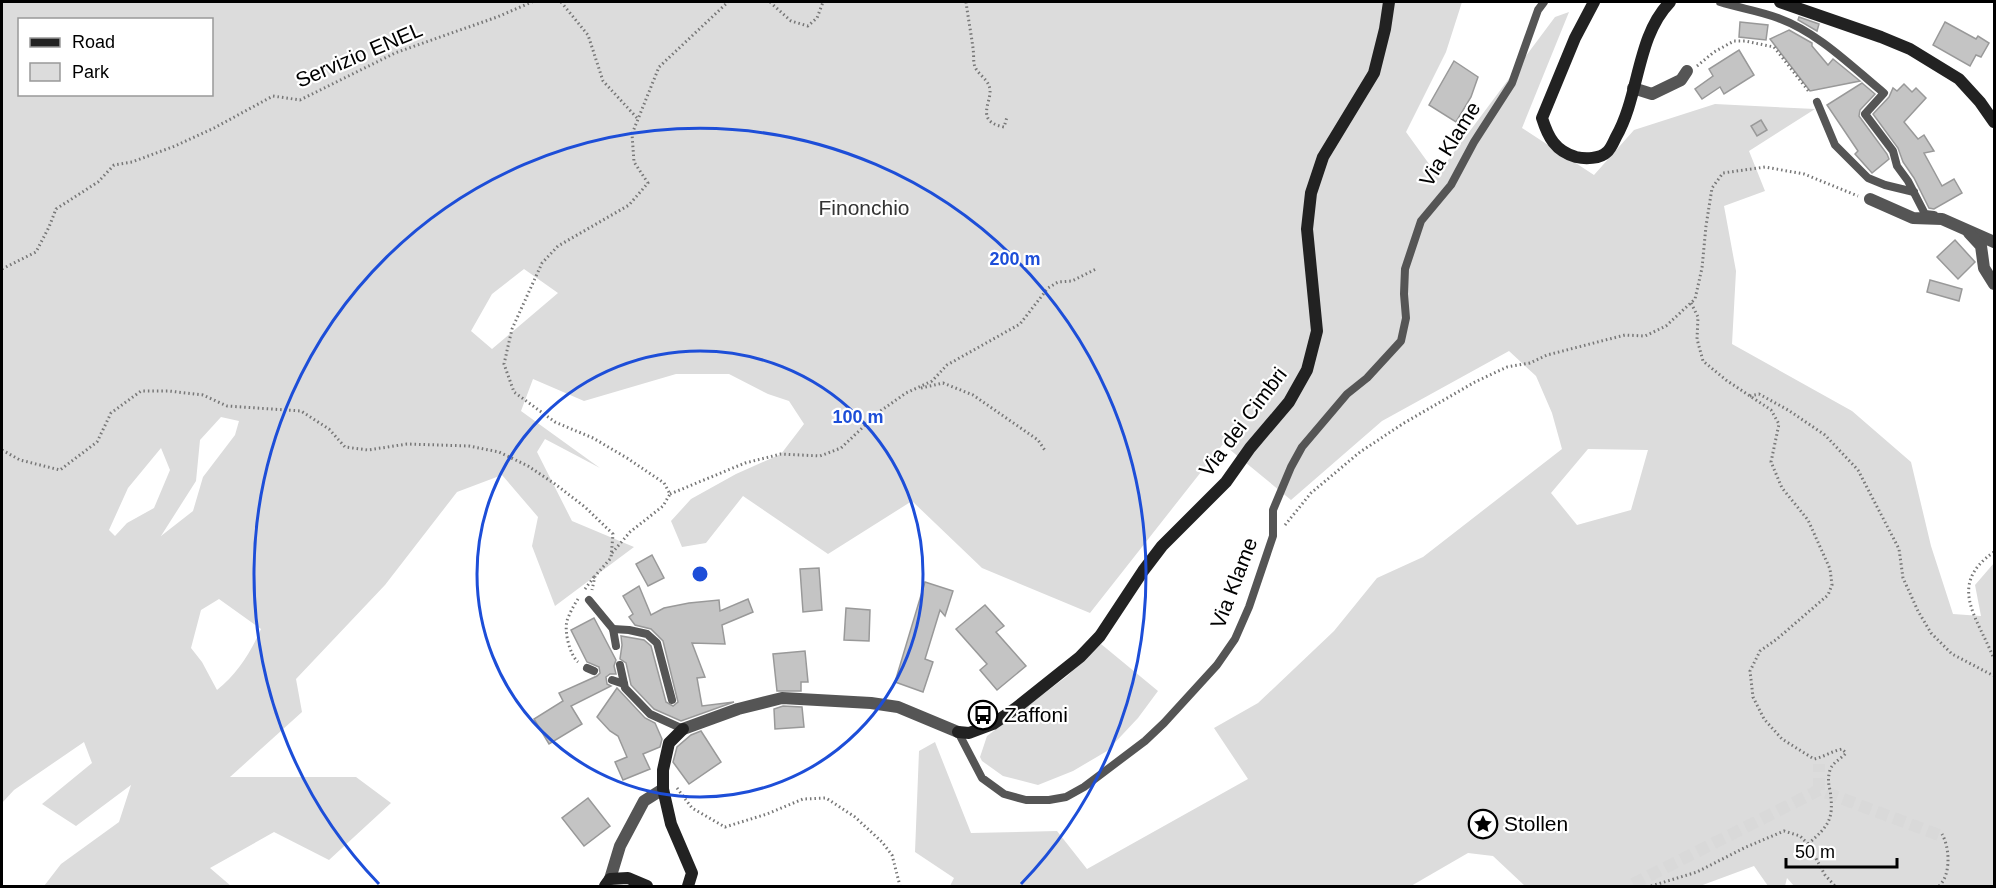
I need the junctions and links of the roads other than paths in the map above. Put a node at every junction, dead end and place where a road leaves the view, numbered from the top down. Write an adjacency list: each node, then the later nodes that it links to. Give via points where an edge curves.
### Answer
1 (1389, 2): 25 (street, Via dei Cimbri, via 1374,73 1323,157 1311,193 1307,229 1317,331 1307,370 1289,402 1226,482 1162,546 1100,636 1080,657 993,724 969,733)
2 (1544, 2): 25 (lane, Via Klame, via 1512,82 1451,185 1420,221 1405,269 1406,318 1401,341 1347,394 1302,447 1273,510 1273,536 1249,607 1235,639 1217,665 1144,741 1066,797 1026,800 1004,794 982,778)
3 (1594, 2): 8 (street, via 1542,118 1549,138 1578,157 1594,158 1607,152 1624,122)
4 (1670, 2): 8 (street, via 1652,26)
5 (1720, 2): 11 (lane, via 1800,27 1884,93 1865,114 1893,151 1897,166)
6 (1780, 2): 10 (street, via 1910,50 1959,79)
7 (1687, 71): 8 (street, via 1681,80 1652,94)
8 (1634, 88)
9 (1817, 102): 11 (lane, via 1835,145 1868,178)
10 (1995, 122)
11 (1914, 192): 13 (lane, via 1925,214)
12 (1870, 199): 13 (street, via 1913,218)
13 (1942, 219): 14 (street)
14 (1965, 227): 15 (street); 16 (street, via 1981,246 1984,268)
15 (1995, 242)
16 (1995, 284)
17 (589, 600): 18 (lane)
18 (613, 629): 19 (lane); 23 (lane, via 647,634 657,643)
19 (616, 646)
20 (620, 665): 22 (lane)
21 (612, 680): 22 (lane)
22 (624, 684): 24 (lane, via 650,714)
23 (672, 700)
24 (682, 726): 25 (street, via 782,698 898,707); 26 (street, via 669,743)
25 (958, 732)
26 (663, 789): 27 (street, via 644,801 620,846); 29 (street, via 671,824 692,873)
27 (607, 883): 28 (street, via 628,878)
28 (647, 886)
29 (688, 886)

